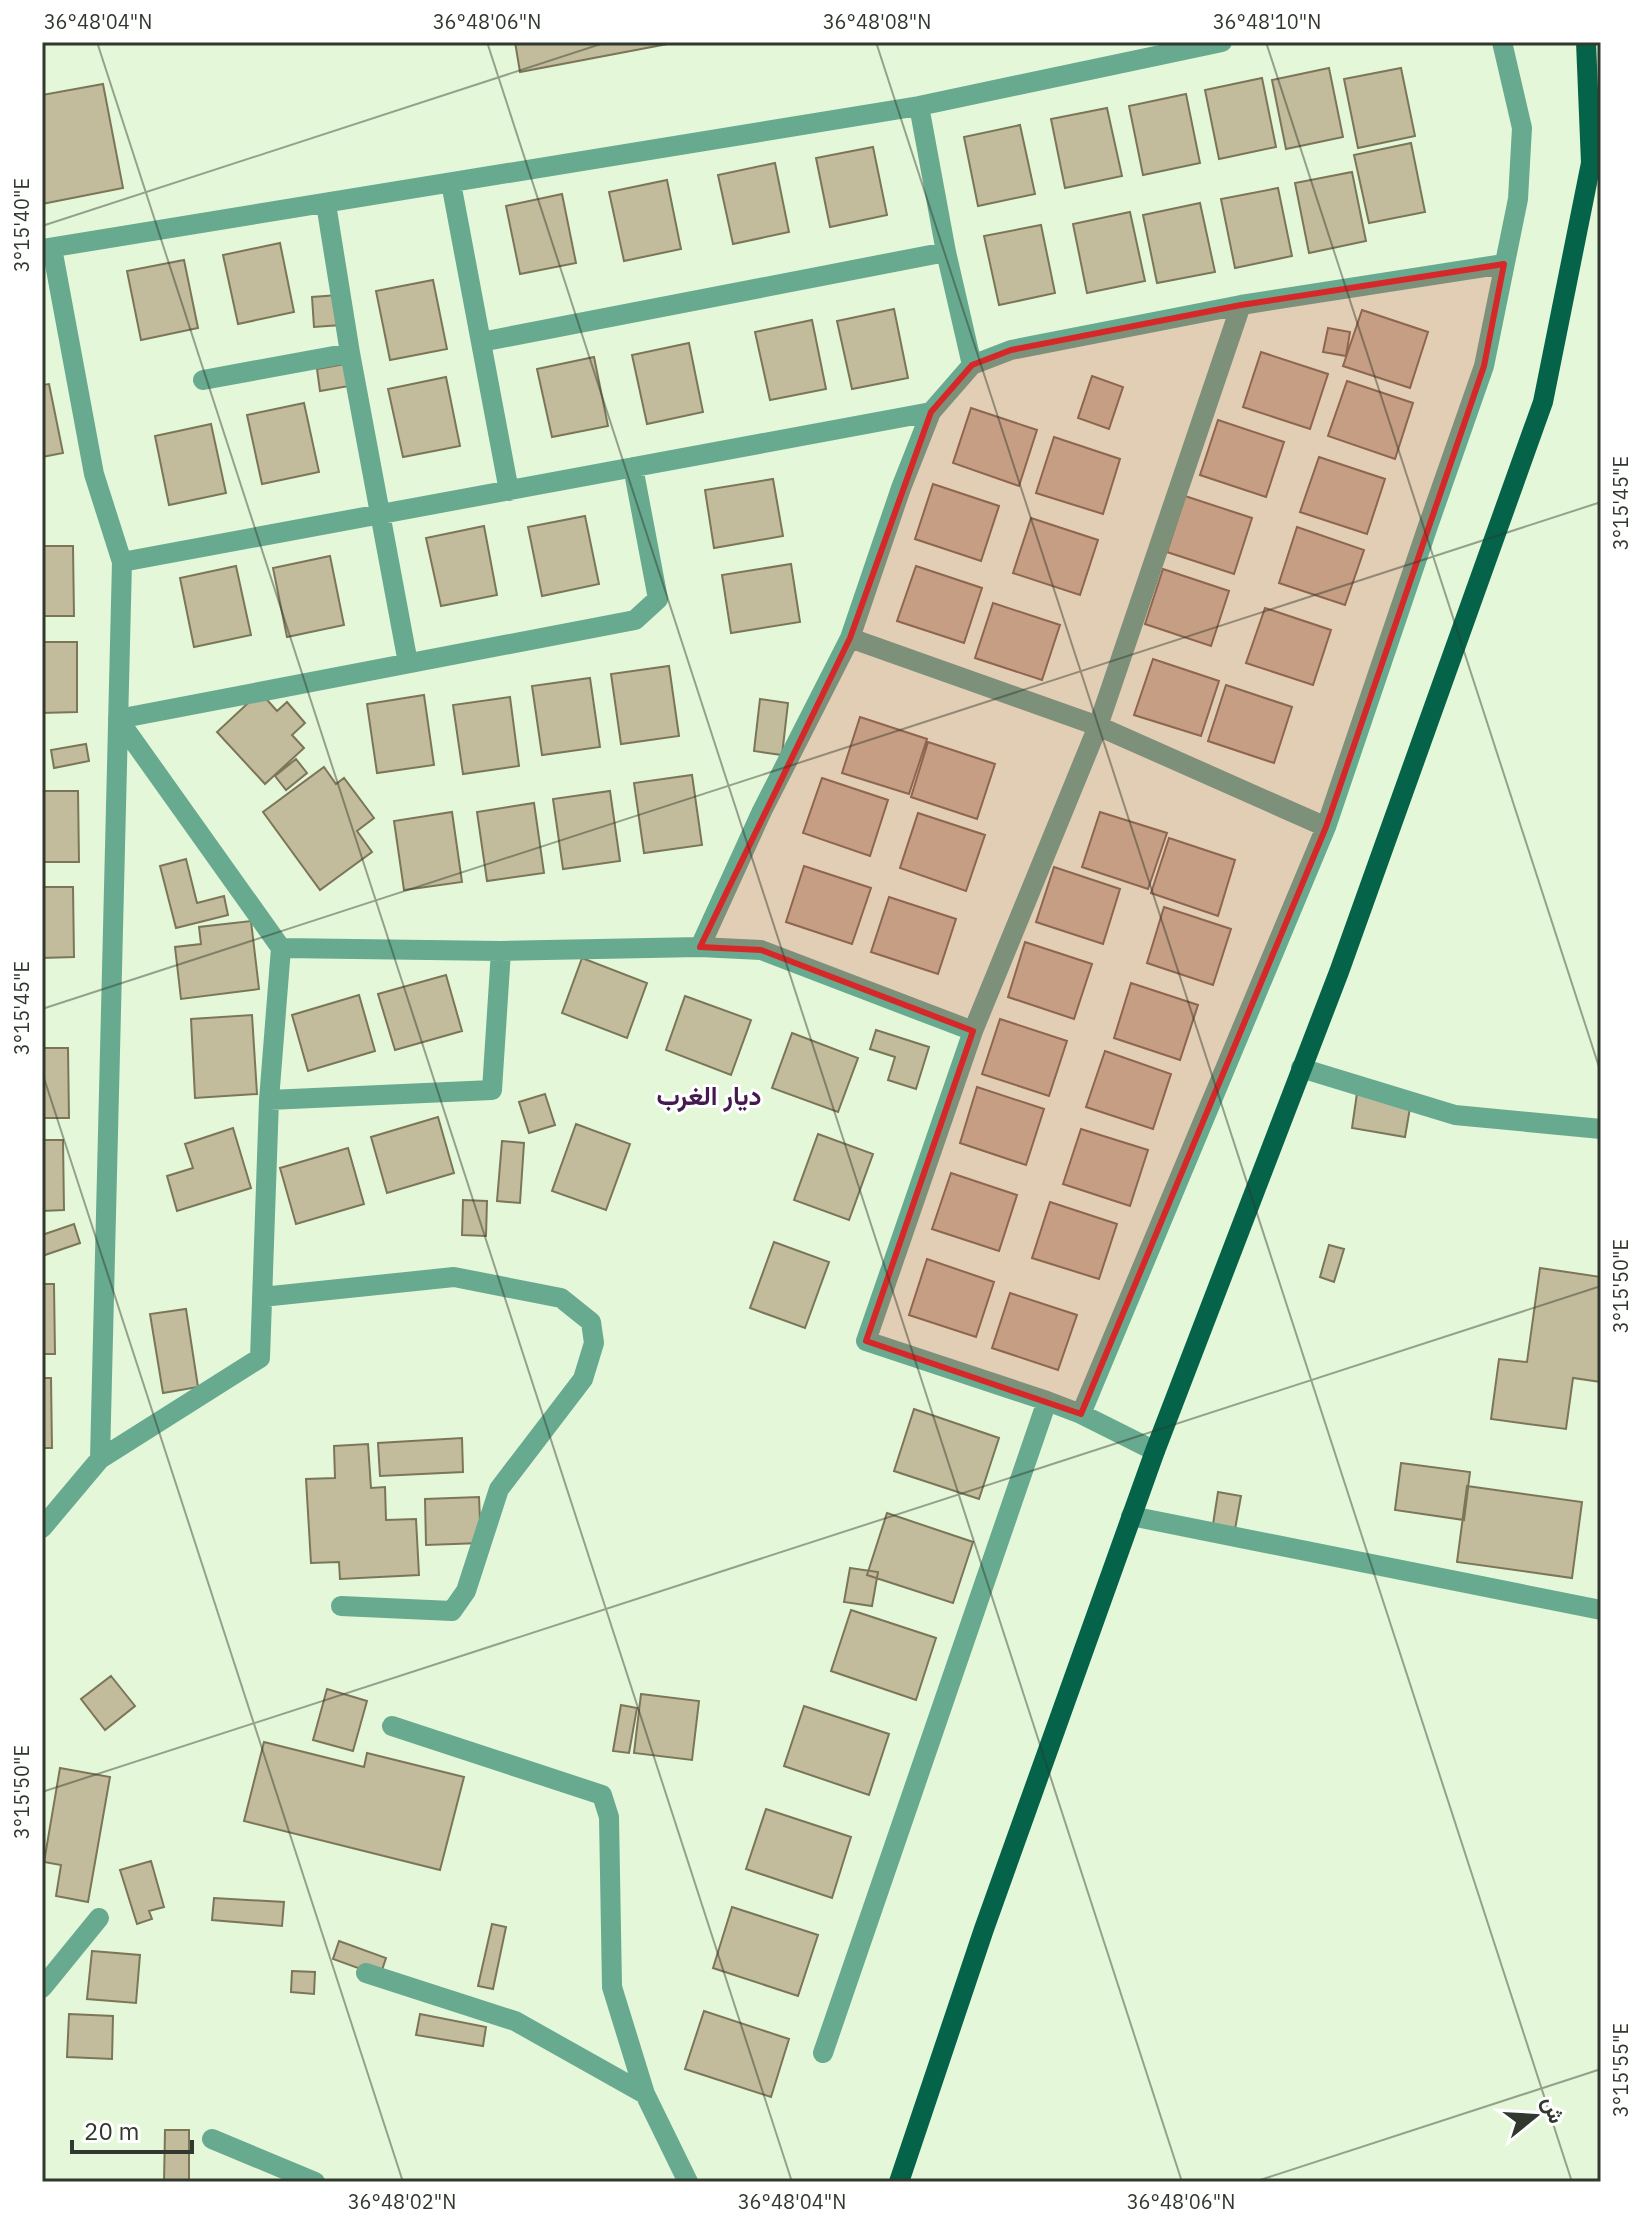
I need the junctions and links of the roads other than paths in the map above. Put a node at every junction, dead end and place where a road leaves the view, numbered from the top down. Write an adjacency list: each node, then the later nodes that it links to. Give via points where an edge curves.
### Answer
1 (1222, 42): 4 (street)
2 (1502, 42): 9 (street, via 1522,128 1518,199)
3 (1586, 42): 29 (main road, via 1591,163 1543,402)
4 (919, 106): 5 (street); 8 (street)
5 (451, 183): 6 (street); 11 (street)
6 (326, 204): 7 (street); 12 (street)
7 (47, 249): 19 (street, via 94,474)
8 (946, 252): 11 (street); 13 (street)
9 (1504, 264): 10 (street); 24 (street, via 1484,366)
10 (1241, 305): 13 (street, via 1011,350); 23 (street)
11 (481, 342): 17 (street)
12 (350, 353): 14 (street); 18 (street)
13 (972, 365): 15 (street)
14 (203, 380)
15 (931, 412): 16 (street); 20 (street)
16 (633, 467): 17 (street); 21 (street, via 658,599 635,620)
17 (509, 491): 18 (street)
18 (381, 515): 19 (street); 21 (street)
19 (122, 562): 22 (street)
20 (850, 638): 23 (street); 25 (street)
21 (408, 663): 22 (street)
22 (118, 719): 26 (street); 36 (street)
23 (1098, 726): 24 (street); 28 (street)
24 (1326, 827): 34 (street)
25 (700, 947): 27 (street); 28 (street, via 761,950)
26 (281, 948): 27 (street); 30 (street)
27 (501, 951): 30 (street, via 492,1090)
28 (973, 1031): 33 (street, via 866,1341)
29 (1301, 1068): 31 (street, via 1455,1115); 35 (main road)
30 (269, 1100): 32 (street)
31 (1601, 1129)
32 (262, 1297): 36 (street, via 260,1358); 39 (street, via 454,1277 561,1298 591,1322 594,1343 583,1379 499,1489 466,1591 452,1611)
33 (1047, 1401): 34 (street); 45 (street)
34 (1081, 1414): 35 (street)
35 (1155, 1451): 37 (main road)
36 (100, 1459): 38 (street)
37 (1131, 1516): 40 (street); 50 (main road)
38 (42, 1528)
39 (341, 1606)
40 (1601, 1610)
41 (392, 1726): 46 (street, via 602,1795 609,1817 612,1987)
42 (99, 1918): 44 (street)
43 (366, 1973): 46 (street, via 515,2021)
44 (42, 1988)
45 (823, 2053)
46 (645, 2094): 49 (street)
47 (212, 2139): 48 (street)
48 (315, 2182)
49 (688, 2182)
50 (899, 2182)

